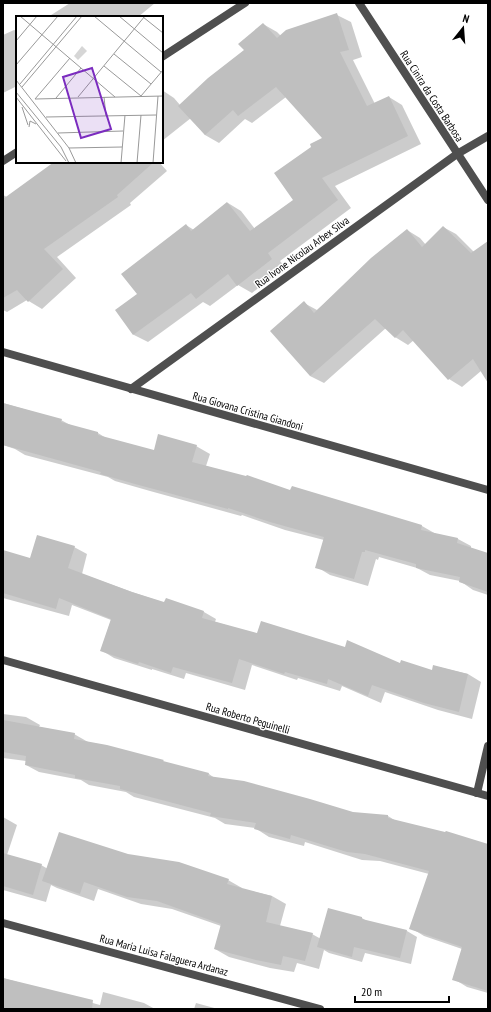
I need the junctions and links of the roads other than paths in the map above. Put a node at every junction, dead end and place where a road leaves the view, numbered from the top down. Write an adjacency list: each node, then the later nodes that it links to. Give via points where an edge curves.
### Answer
1 (245, 3): 3 (street)
2 (359, 3): 6 (street, Rua Cinira da Costa Barbosa)
3 (163, 57)
4 (488, 136): 6 (street, Rua Ivone Nicolau Arbex Silva)
5 (16, 153): 7 (street)
6 (457, 154): 8 (street, Rua Cinira da Costa Barbosa); 10 (street, Rua Ivone Nicolau Arbex Silva)
7 (3, 161)
8 (488, 200)
9 (3, 352): 10 (street, Rua Giovana Cristina Giandoni)
10 (131, 389): 11 (street, Rua Giovana Cristina Giandoni)
11 (488, 490)
12 (3, 660): 14 (street, Rua Roberto Peguinelli)
13 (488, 746): 14 (street)
14 (477, 793): 15 (street, Rua Roberto Peguinelli)
15 (488, 796)
16 (3, 923): 17 (street, Rua Maria Luisa Falaguera Ardanaz)
17 (320, 1009)

